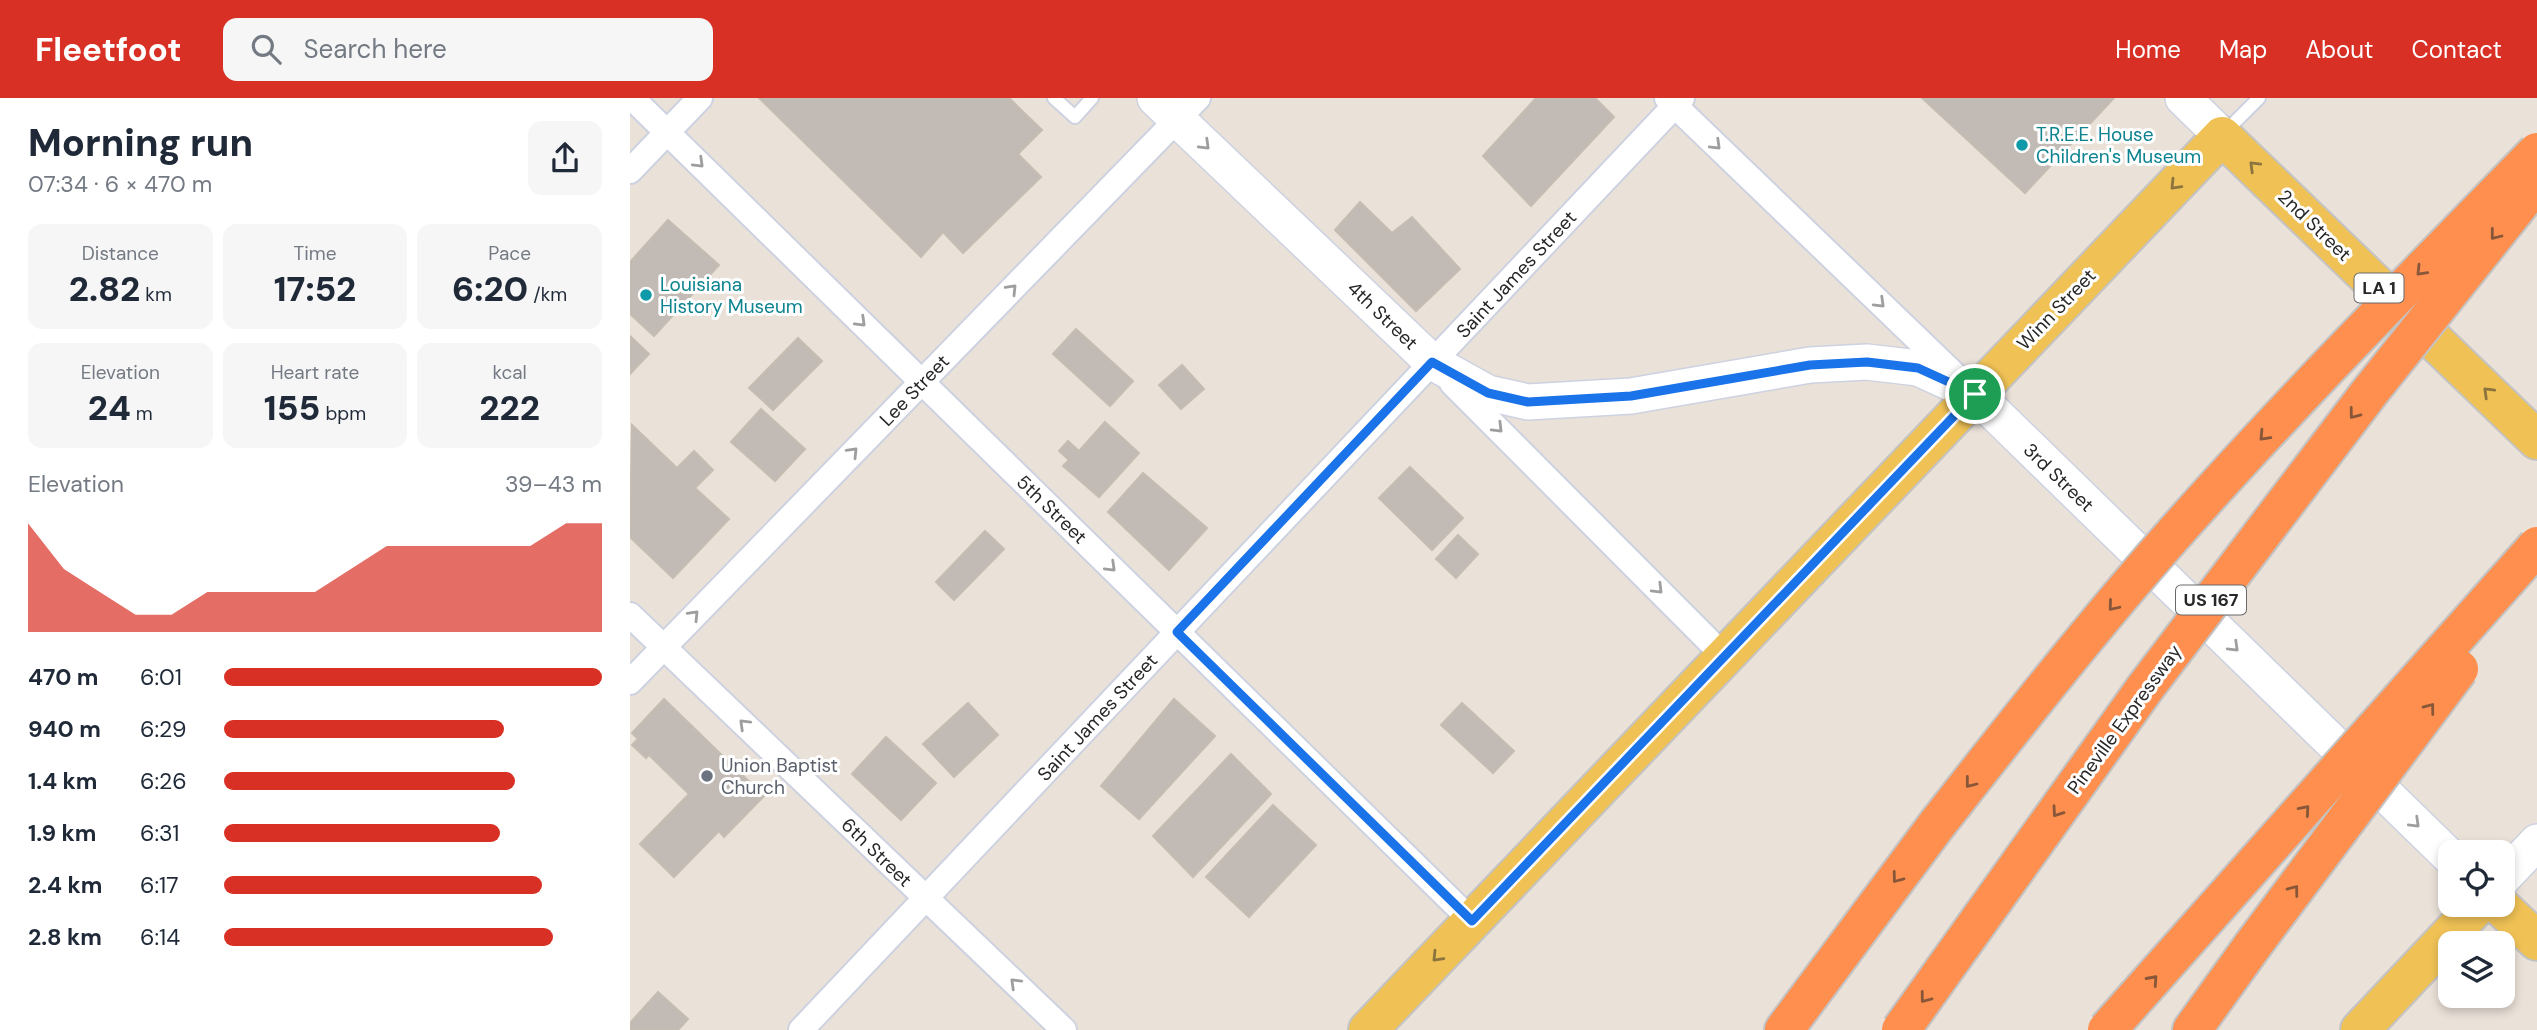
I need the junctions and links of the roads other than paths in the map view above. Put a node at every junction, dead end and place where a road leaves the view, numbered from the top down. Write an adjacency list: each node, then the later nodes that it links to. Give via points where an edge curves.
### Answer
1 (632, 98): 9 (street, 5th Street)
2 (700, 98): 9 (street)
3 (1054, 98): 4 (lane, via 1075,117)
4 (1092, 98)
5 (2183, 98): 10 (main road, 2nd Street)
6 (2259, 98): 10 (lane)
7 (1675, 101): 14 (street, Saint James Street); 16 (street, 3rd Street, one-way to 16)
8 (1177, 105): 14 (main road, 4th Street, one-way to 14); 15 (street, Lee Street, one-way to 8)
9 (667, 132): 12 (street); 15 (street, 5th Street, one-way to 15)
10 (2222, 135): 16 (main road, Winn Street, one-way to 16); 17 (main road, 2nd Street / LA 1, one-way to 10)
11 (2537, 152): 36 (highway, one-way to 36, bridge, via 2333,361 2165,544 1938,823)
12 (630, 171)
13 (2537, 182): 37 (highway, Pineville Expressway / US 167, one-way to 37, bridge, via 2144,688)
14 (1432, 362): 16 (main road, via 1488,393 1528,402 1631,396 1810,365 1867,362 1918,368); 21 (street, Saint James Street); 23 (street, 4th Street, one-way to 23)
15 (922, 382): 21 (street, 5th Street, one-way to 21); 22 (street, Lee Street, one-way to 15)
16 (1975, 394): 23 (main road, Winn Street); 26 (main road, 3rd Street, one-way to 26)
17 (2537, 440)
18 (2537, 546): 38 (highway, one-way to 18, bridge)
19 (2537, 565): 39 (highway, one-way to 19, bridge)
20 (630, 615): 22 (street, 6th Street)
21 (1177, 632): 28 (street, Saint James Street); 31 (street, 5th Street)
22 (663, 647): 24 (street, Lee Street); 28 (street, 6th Street, one-way to 22)
23 (1724, 656): 31 (main road, Winn Street)
24 (630, 682)
25 (2537, 842): 27 (main road)
26 (2438, 845)
27 (2515, 865)
28 (926, 898): 33 (street, Saint James Street); 34 (street, 6th Street, one-way to 28)
29 (2467, 917): 40 (main road)
30 (2512, 917): 32 (main road)
31 (1472, 921): 35 (main road, Winn Street, one-way to 35)
32 (2537, 941)
33 (801, 1030)
34 (1064, 1030)
35 (1368, 1030)
36 (1784, 1030)
37 (1901, 1030)
38 (2107, 1030)
39 (2192, 1030)
40 (2360, 1030)

